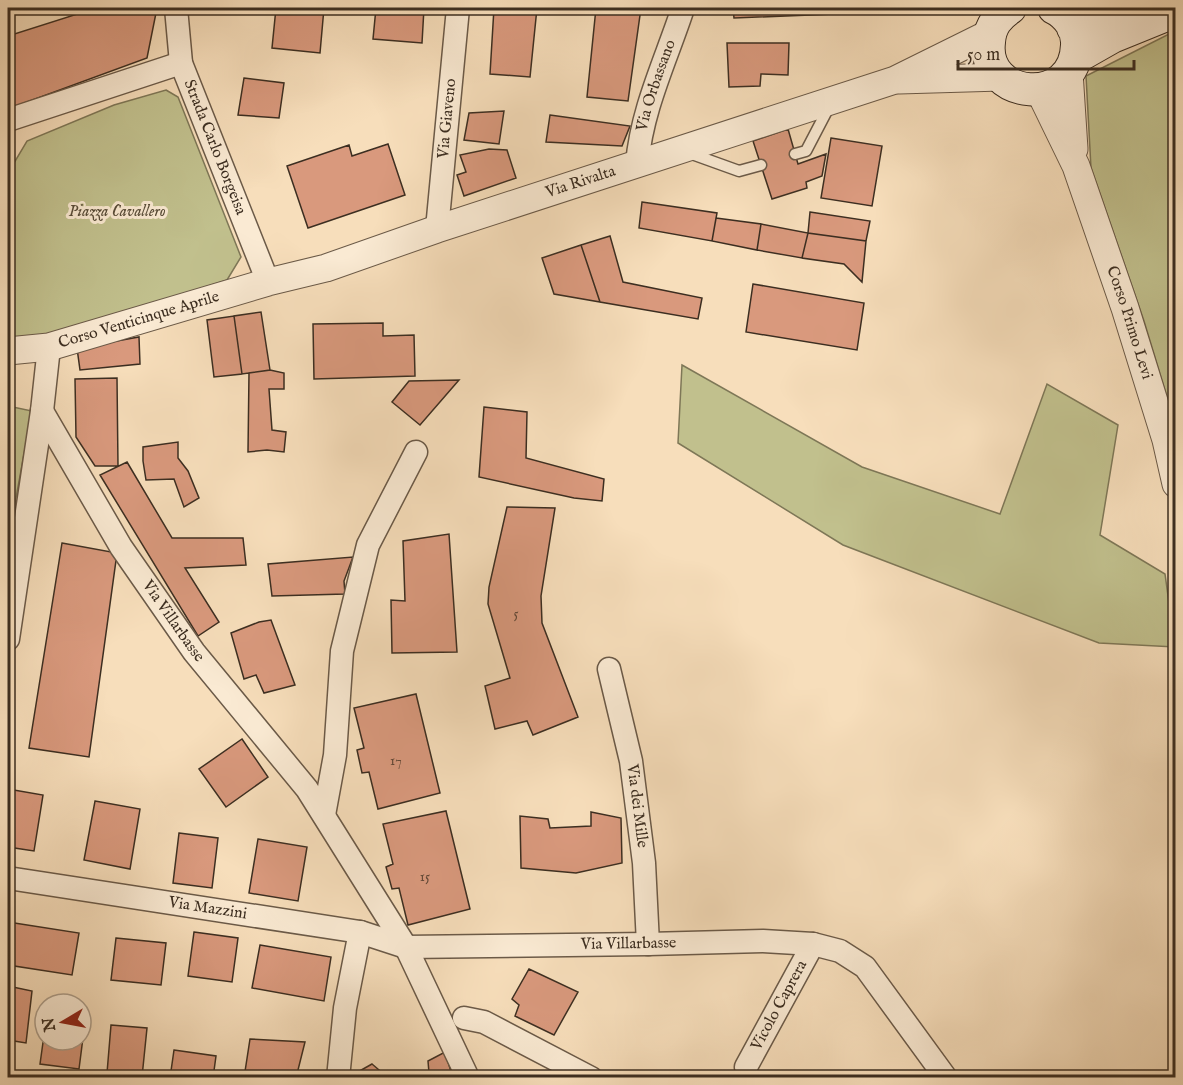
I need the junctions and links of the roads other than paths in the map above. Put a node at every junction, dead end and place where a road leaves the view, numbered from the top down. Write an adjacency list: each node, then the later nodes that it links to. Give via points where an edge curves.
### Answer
1 (176, 8): 8 (street, Strada Carlo Borgeisa)
2 (458, 8): 19 (street, Via Giaveno)
3 (683, 8): 16 (street, Via Orbassano, via 647,105)
4 (1125, 8): 7 (main road)
5 (1176, 10): 7 (main road, via 1112,38)
6 (1001, 15): 9 (main road, via 989,56); 10 (street, Via Rivalta)
7 (1068, 31): 11 (main road, via 1061,81); 18 (street, Corso Primo Levi)
8 (181, 63): 13 (street); 20 (street, Strada Carlo Borgeisa)
9 (1001, 77): 10 (street, Via Rivalta); 11 (main road, via 1025,90)
10 (895, 80): 12 (street, Via Rivalta)
11 (1039, 90): 18 (street, Corso Primo Levi)
12 (832, 101): 14 (street, Via Rivalta); 15 (lane, via 806,151)
13 (8, 120)
14 (680, 150): 16 (street, Via Rivalta); 17 (lane, via 739,171)
15 (795, 154)
16 (637, 164): 19 (street, Via Rivalta)
17 (761, 165)
18 (1076, 166): 25 (street, Corso Primo Levi, via 1132,330)
19 (437, 229): 20 (street, Via Rivalta, via 326,268)
20 (268, 282): 21 (street, Corso Venticinque Aprile)
21 (49, 347): 22 (street, Corso Venticinque Aprile); 23 (street)
22 (8, 351)
23 (42, 411): 26 (street); 28 (street, Via Villarbasse, via 121,547 194,652)
24 (416, 452): 28 (street, via 368,545 342,651 336,755)
25 (1176, 483)
26 (8, 628)
27 (609, 669): 31 (street, Via dei Mille, via 631,761 644,863)
28 (324, 815): 33 (street, Via Villarbasse)
29 (8, 878): 30 (street, Via Mazzini)
30 (360, 932): 33 (street, Via Mazzini); 36 (street, via 345,1008)
31 (648, 944): 32 (street, Via Villarbasse); 33 (street, Via Villarbasse)
32 (813, 944): 35 (street, Vicolo Caprera); 39 (street, Via Villarbasse, via 840,951 865,967)
33 (406, 947): 37 (street)
34 (464, 1018): 38 (street, via 484,1022)
35 (746, 1066)
36 (338, 1077)
37 (468, 1077)
38 (591, 1077)
39 (946, 1077)

